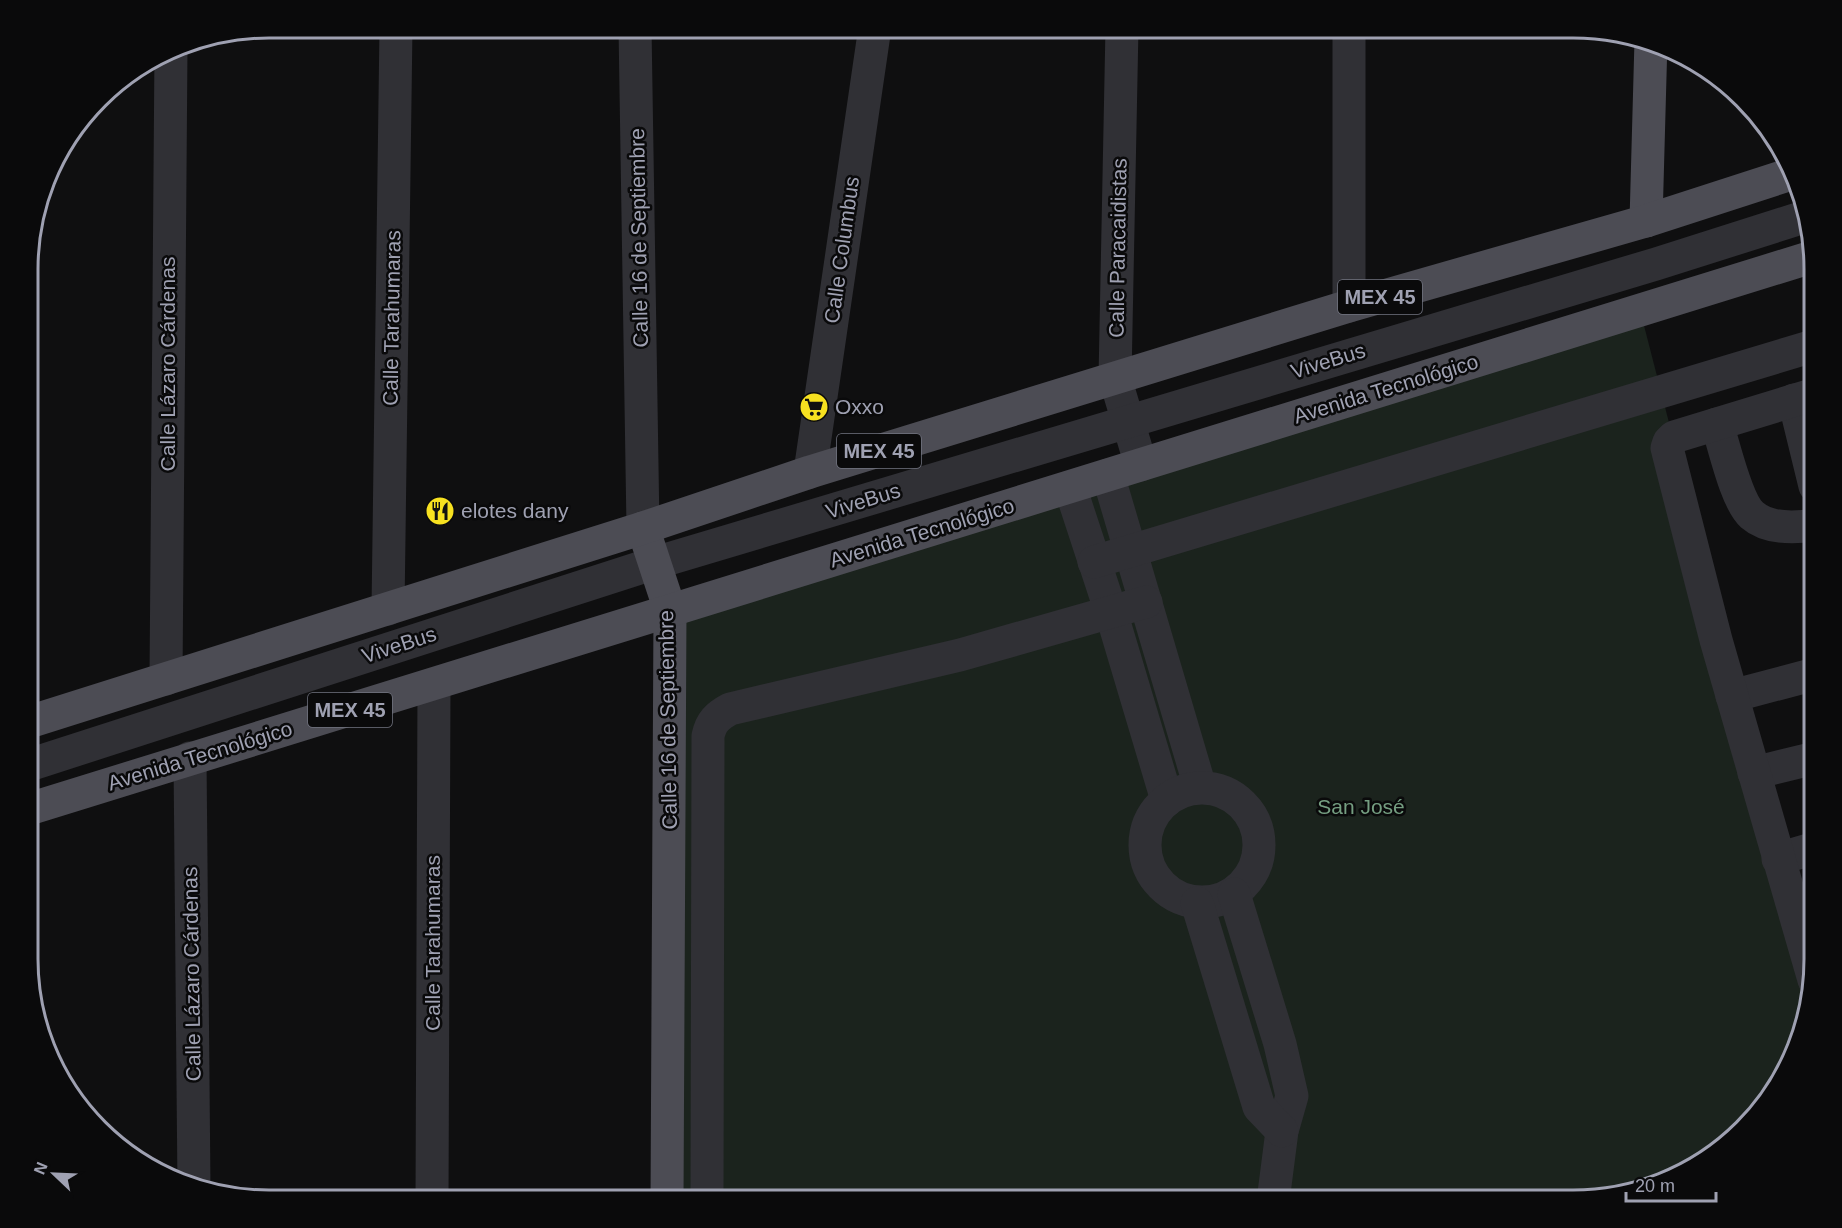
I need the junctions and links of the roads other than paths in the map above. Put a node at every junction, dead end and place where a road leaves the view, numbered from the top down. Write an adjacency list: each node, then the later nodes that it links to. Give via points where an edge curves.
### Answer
1 (396, 38): 28 (street, Calle Tarahumaras)
2 (635, 38): 23 (street, Calle 16 de Septiembre)
3 (873, 38): 19 (street, Calle Columbus)
4 (1122, 38): 14 (street, Calle Paracaidistas)
5 (1349, 38): 12 (street)
6 (1651, 51): 10 (main road)
7 (171, 59): 32 (street, Calle Lázaro Cárdenas)
8 (1785, 176): 10 (main road, MEX 45)
9 (1799, 219): 16 (street, ViveBus)
10 (1646, 221): 12 (main road, MEX 45)
11 (1804, 259): 18 (main road, Avenida Tecnológico / MEX 45)
12 (1349, 306): 14 (main road, MEX 45)
13 (1804, 350): 24 (street)
14 (1115, 378): 16 (street, Calle Paracaidistas); 19 (main road, MEX 45)
15 (1804, 397): 17 (street)
16 (1129, 421): 18 (street, Calle Paracaidistas); 26 (street, ViveBus)
17 (1717, 424): 22 (street, via 1740,496 1751,515 1781,526); 34 (street, via 1674,437 1667,448)
18 (1141, 465): 20 (main road, Avenida Tecnológico / MEX 45)
19 (810, 472): 23 (main road, MEX 45)
20 (1108, 475): 21 (main road, Avenida Tecnológico / MEX 45); 24 (street)
21 (1070, 487): 25 (street); 29 (main road, Avenida Tecnológico / MEX 45)
22 (1804, 525)
23 (643, 528): 26 (main road, Calle 16 de Septiembre); 28 (main road, MEX 45)
24 (1131, 552): 25 (street); 27 (street)
25 (1094, 562): 30 (street)
26 (655, 563): 29 (main road, Calle 16 de Septiembre); 38 (street, ViveBus)
27 (1146, 602): 30 (street); 40 (street)
28 (388, 609): 32 (main road, MEX 45)
29 (670, 610): 33 (main road, Avenida Tecnológico / MEX 45); 51 (main road, Calle 16 de Septiembre)
30 (1111, 612): 41 (street); 52 (street, via 960,655 730,709 712,722 708,736)
31 (1804, 677): 34 (street)
32 (166, 679): 35 (main road, MEX 45)
33 (434, 685): 36 (main road, Avenida Tecnológico / MEX 45); 50 (street, Calle Tarahumaras)
34 (1732, 696): 39 (street)
35 (38, 719)
36 (190, 758): 42 (main road, Avenida Tecnológico / MEX 45); 49 (street, Calle Lázaro Cárdenas)
37 (1804, 761): 39 (street)
38 (38, 762)
39 (1754, 773): 44 (street)
40 (1200, 787): 41 (street); 45 (street, via 1225,792 1245,806 1257,827 1260,852 1251,876)
41 (1167, 800): 46 (street, via 1152,817 1145,839 1147,862 1158,882 1175,896)
42 (38, 806)
43 (1804, 851): 44 (street)
44 (1778, 859): 47 (street)
45 (1234, 894): 46 (street); 48 (street, via 1292,1096)
46 (1197, 903): 48 (street, via 1259,1107)
47 (1804, 927)
48 (1282, 1131): 53 (street)
49 (194, 1178)
50 (432, 1190)
51 (667, 1190)
52 (707, 1190)
53 (1274, 1190)

